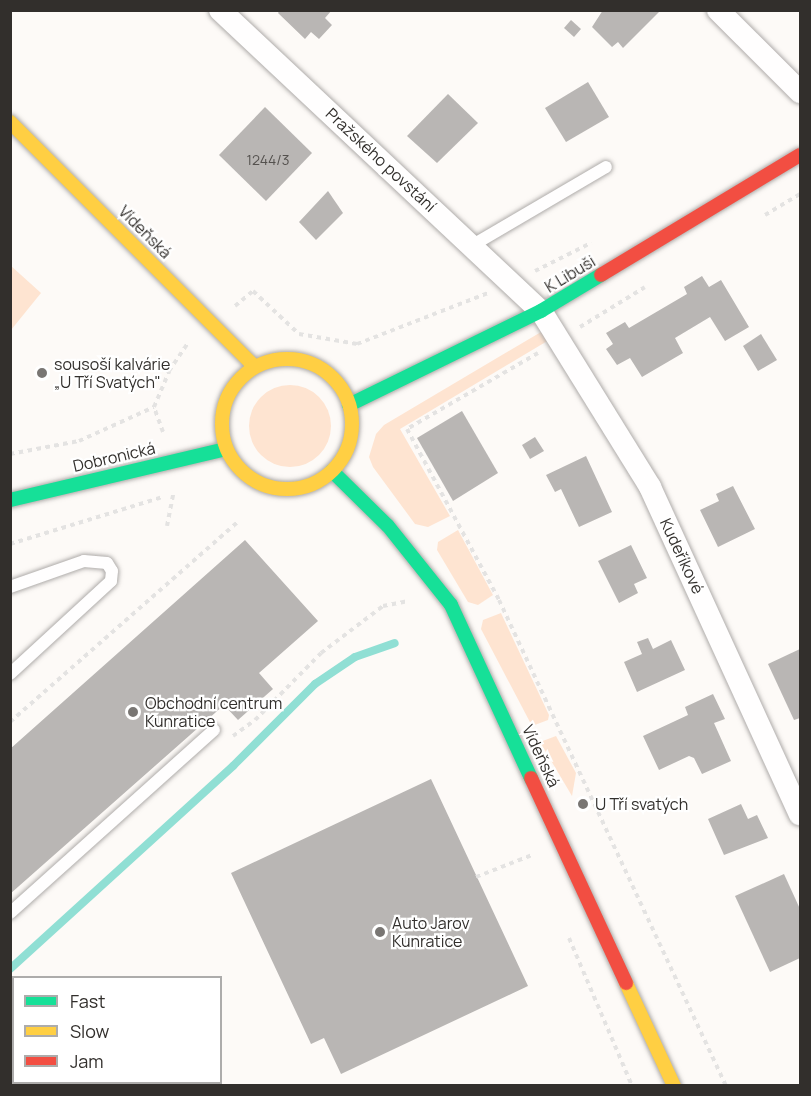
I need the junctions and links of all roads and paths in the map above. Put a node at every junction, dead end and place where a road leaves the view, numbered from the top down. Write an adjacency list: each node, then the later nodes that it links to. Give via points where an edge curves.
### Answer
1 (220, 10): 10 (street, Pražského povstání)
2 (718, 10): 3 (street)
3 (801, 92)
4 (10, 122): 17 (main road, Vídeňská)
5 (801, 156): 14 (main road, K Libuši)
6 (606, 167): 10 (lane)
7 (801, 194): 8 (path)
8 (753, 221)
9 (591, 243): 11 (path)
10 (472, 245): 11 (street, Pražského povstání)
11 (513, 283): 13 (path, via 357,344 299,334 253,291); 14 (street, Pražského povstání)
12 (651, 283): 16 (path)
13 (232, 308)
14 (541, 311): 16 (street, Kudeříkové); 18 (main road, K Libuši)
15 (196, 337): 19 (path, via 182,347)
16 (560, 340): 35 (street, Kudeříkové, via 650,487); 42 (path, via 407,429 499,600)
17 (255, 367): 18 (main road, via 282,359 316,365 339,385); 21 (main road, via 237,381 225,404 221,427)
18 (349, 405): 23 (main road, via 352,430 346,452)
19 (154, 408): 20 (path); 22 (path, via 79,441)
20 (163, 432)
21 (226, 449): 23 (main road, via 250,478 275,487 309,486); 26 (main road, Dobronická)
22 (10, 454)
23 (332, 471): 41 (main road, Vídeňská, via 388,526 451,605)
24 (184, 491): 25 (path)
25 (173, 494): 28 (path); 29 (path)
26 (10, 500)
27 (238, 522): 33 (path)
28 (167, 526)
29 (10, 544)
30 (10, 587): 32 (lane, via 84,561 107,563 112,571 111,581)
31 (413, 600): 34 (path, via 383,606 321,653 234,737)
32 (10, 674)
33 (10, 722)
34 (214, 730): 38 (lane)
35 (801, 814)
36 (532, 855): 37 (path)
37 (476, 877)
38 (10, 913)
39 (569, 937): 40 (path)
40 (632, 1086)
41 (674, 1086)
42 (726, 1086)

